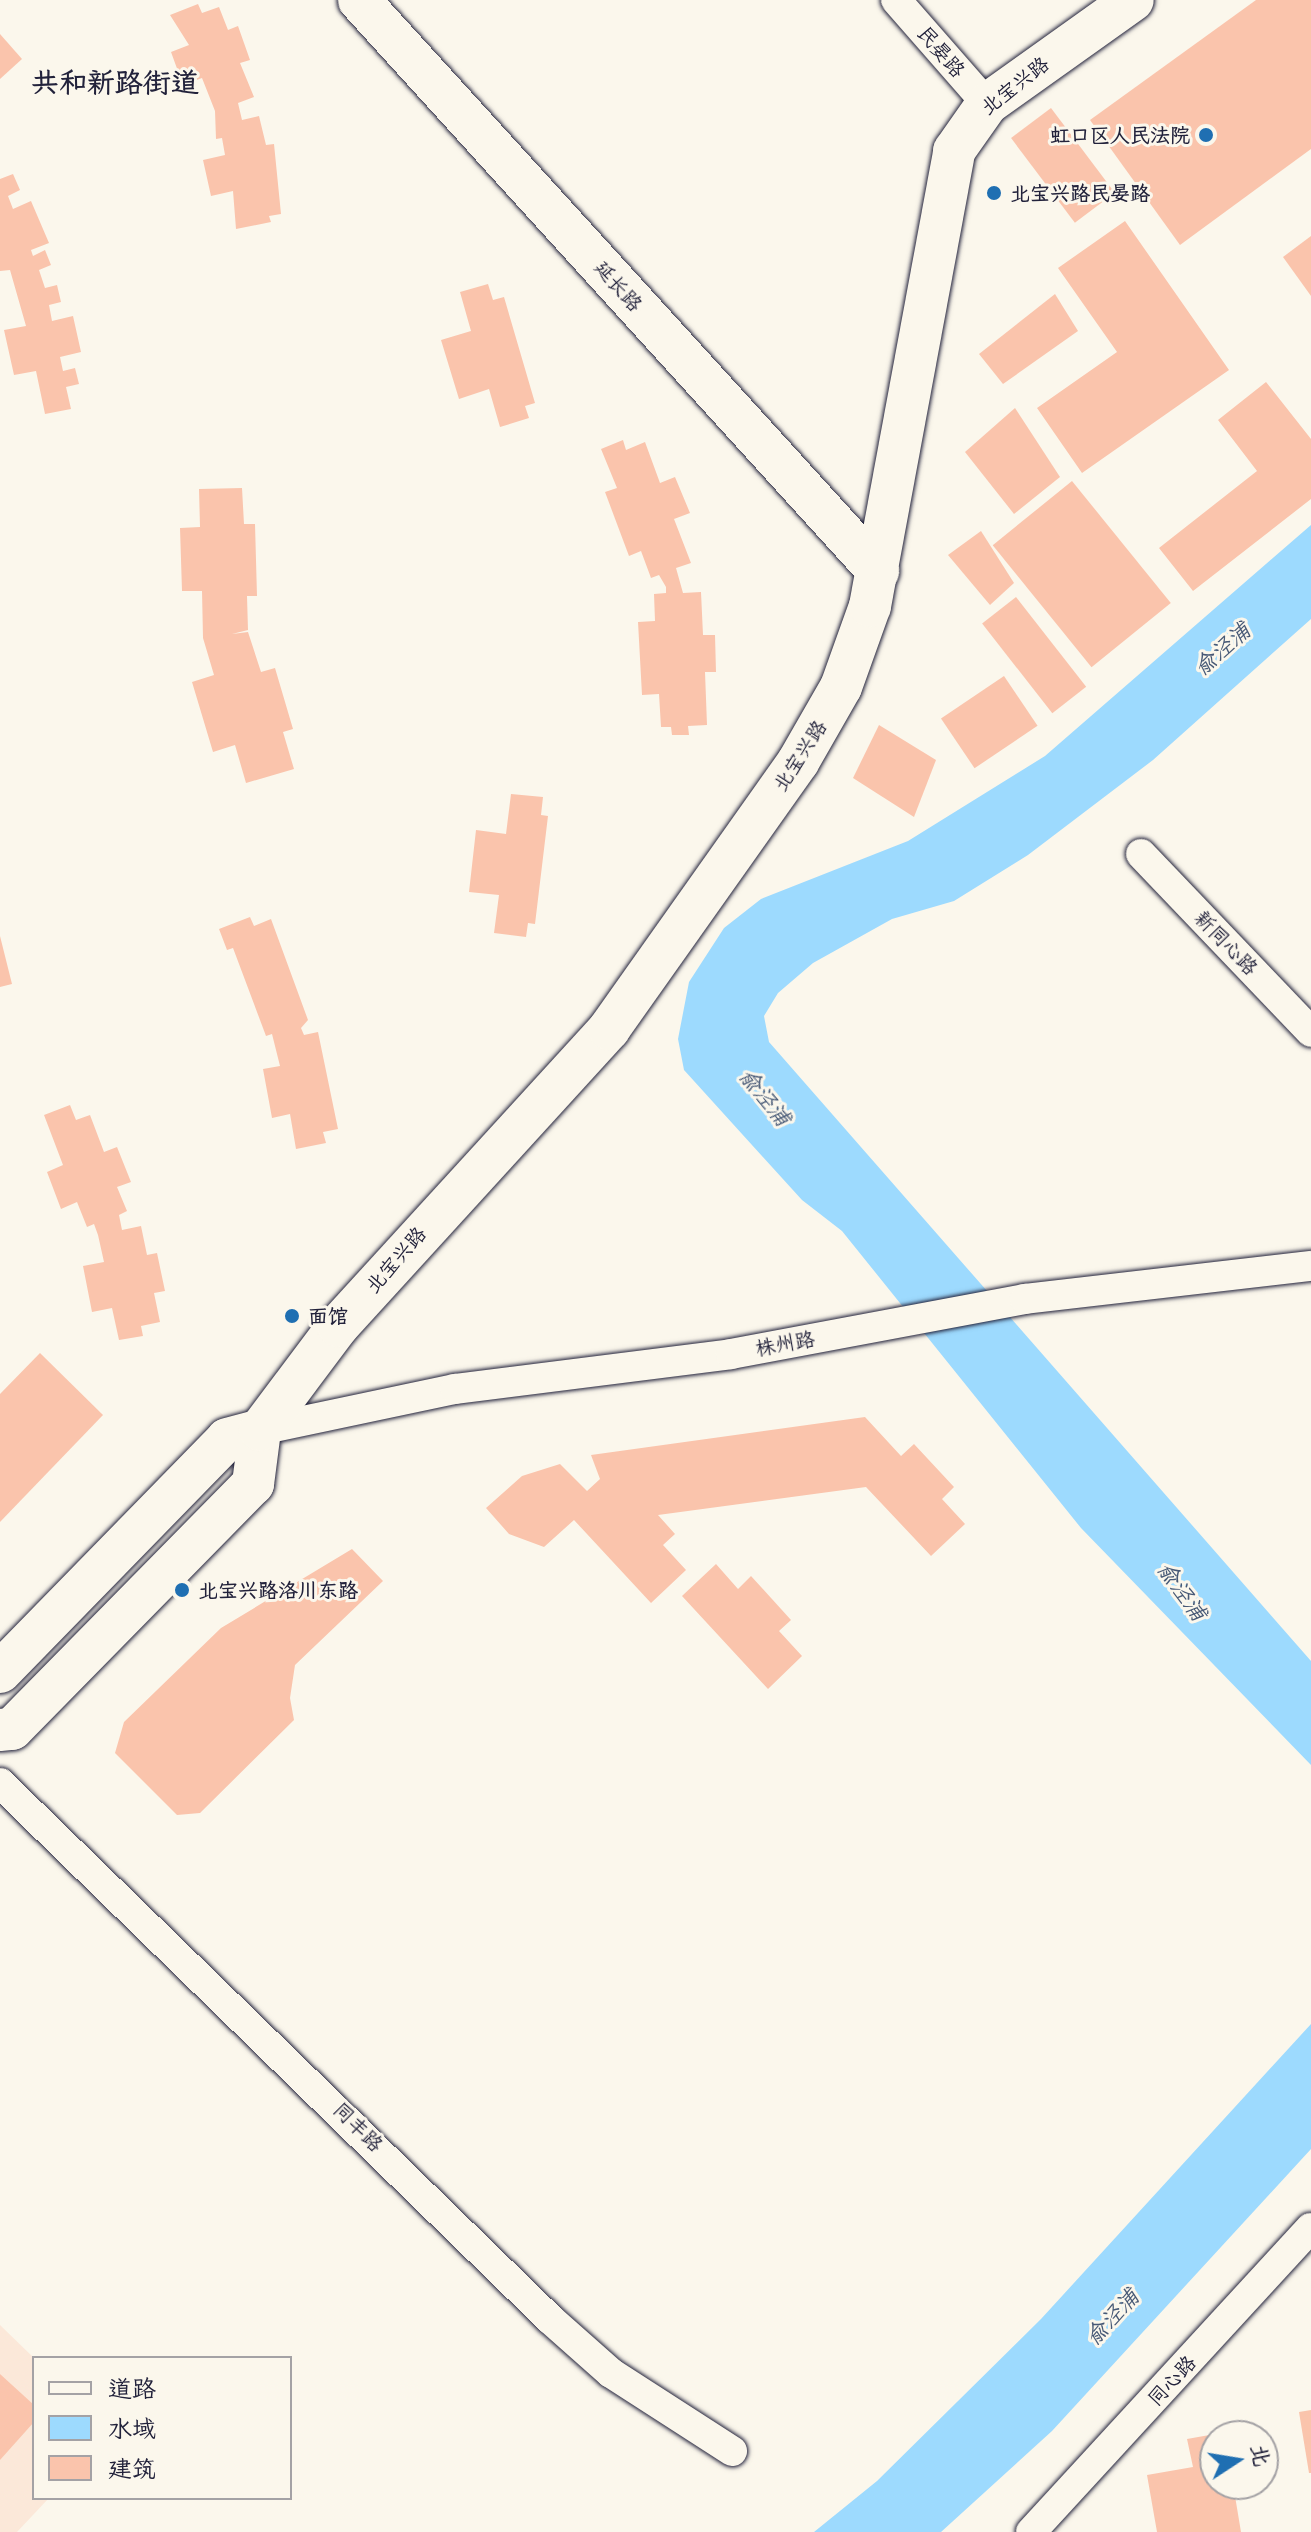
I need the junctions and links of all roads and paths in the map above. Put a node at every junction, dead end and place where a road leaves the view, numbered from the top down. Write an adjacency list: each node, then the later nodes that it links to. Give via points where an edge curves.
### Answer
1 (359, 0): 5 (street, 延长路)
2 (896, 0): 4 (street, 民晏路)
3 (1133, 0): 4 (street, 北宝兴路)
4 (987, 104): 5 (street, 北宝兴路, via 954,151)
5 (878, 571): 9 (street, 北宝兴路, via 857,648 820,726 643,983 580,1062 481,1162 338,1326)
6 (1141, 854): 7 (street, 新同心路)
7 (1311, 1032)
8 (1311, 1266): 9 (street, 株州路, via 1025,1299 731,1354 455,1389)
9 (260, 1430): 10 (street, via 227,1439); 11 (street, 北宝兴路, via 253,1484 12,1729)
10 (0, 1672)
11 (0, 1730)
12 (0, 1783): 14 (street, 同丰路, via 550,2319 611,2373)
13 (1311, 2228): 15 (street, 同心路)
14 (732, 2451)
15 (1031, 2532)

